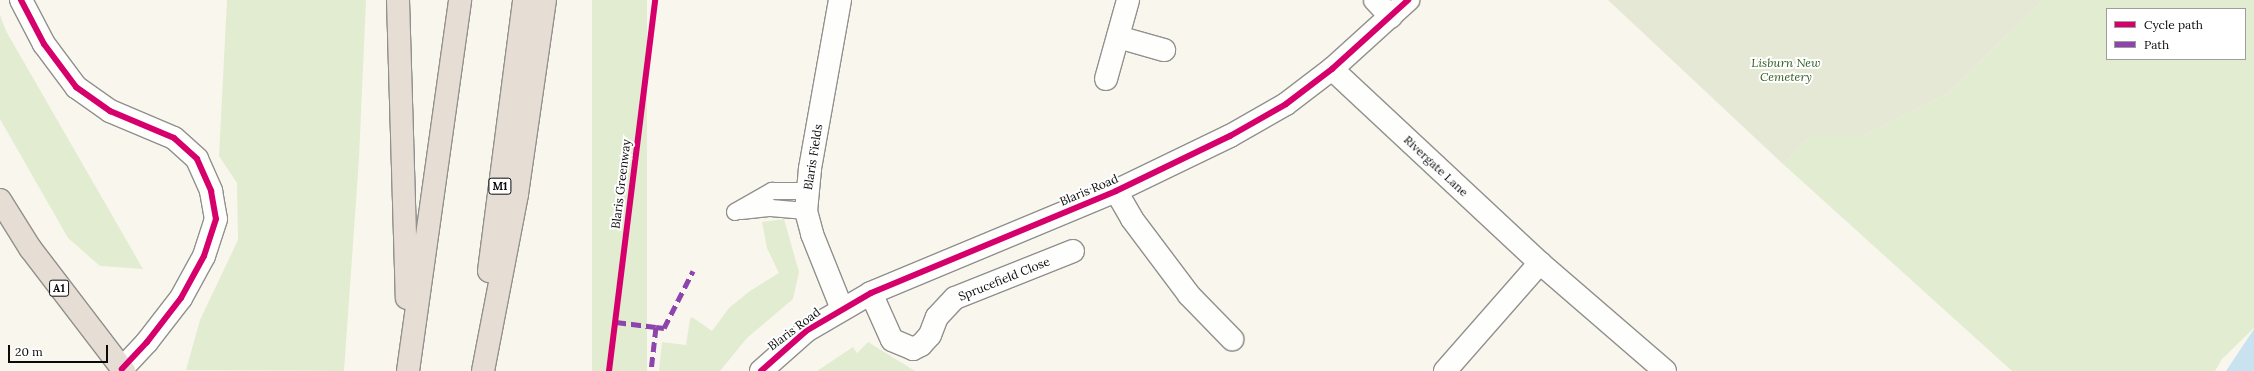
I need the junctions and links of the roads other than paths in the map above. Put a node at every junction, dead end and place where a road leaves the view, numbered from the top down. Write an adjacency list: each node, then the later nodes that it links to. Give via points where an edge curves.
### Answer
1 (22, 0): 23 (street, via 44,44 76,88 110,111 174,138 197,159 211,191 216,219 204,256 181,298)
2 (398, 0): 22 (highway)
3 (460, 0): 22 (highway)
4 (524, 0): 24 (highway, M1)
5 (545, 0): 25 (highway, via 517,194)
6 (840, 0): 20 (street, Blaris Fields, via 806,201 812,234)
7 (1128, 0): 11 (street)
8 (1375, 0): 10 (street)
9 (1408, 0): 10 (street, Blaris Road)
10 (1391, 17): 13 (street, Blaris Road)
11 (1118, 37): 12 (street); 14 (street)
12 (1164, 50)
13 (1332, 69): 15 (street, Blaris Road, via 1286,104 1230,136); 18 (street, Rivergate Lane)
14 (1106, 79)
15 (1116, 191): 19 (street, Blaris Road); 21 (street, via 1132,219 1188,295)
16 (0, 200): 23 (highway, A1, via 34,254)
17 (1073, 252): 19 (street, Sprucefield Close, via 955,298 937,317 930,335 921,346 913,349 892,340)
18 (1540, 263): 27 (street); 28 (street, Rivergate Lane)
19 (871, 293): 20 (street, Blaris Road)
20 (842, 308): 26 (street, Blaris Road, via 806,331)
21 (1232, 339)
22 (408, 363)
23 (123, 370)
24 (476, 371)
25 (484, 371)
26 (761, 371)
27 (1444, 371)
28 (1665, 371)

